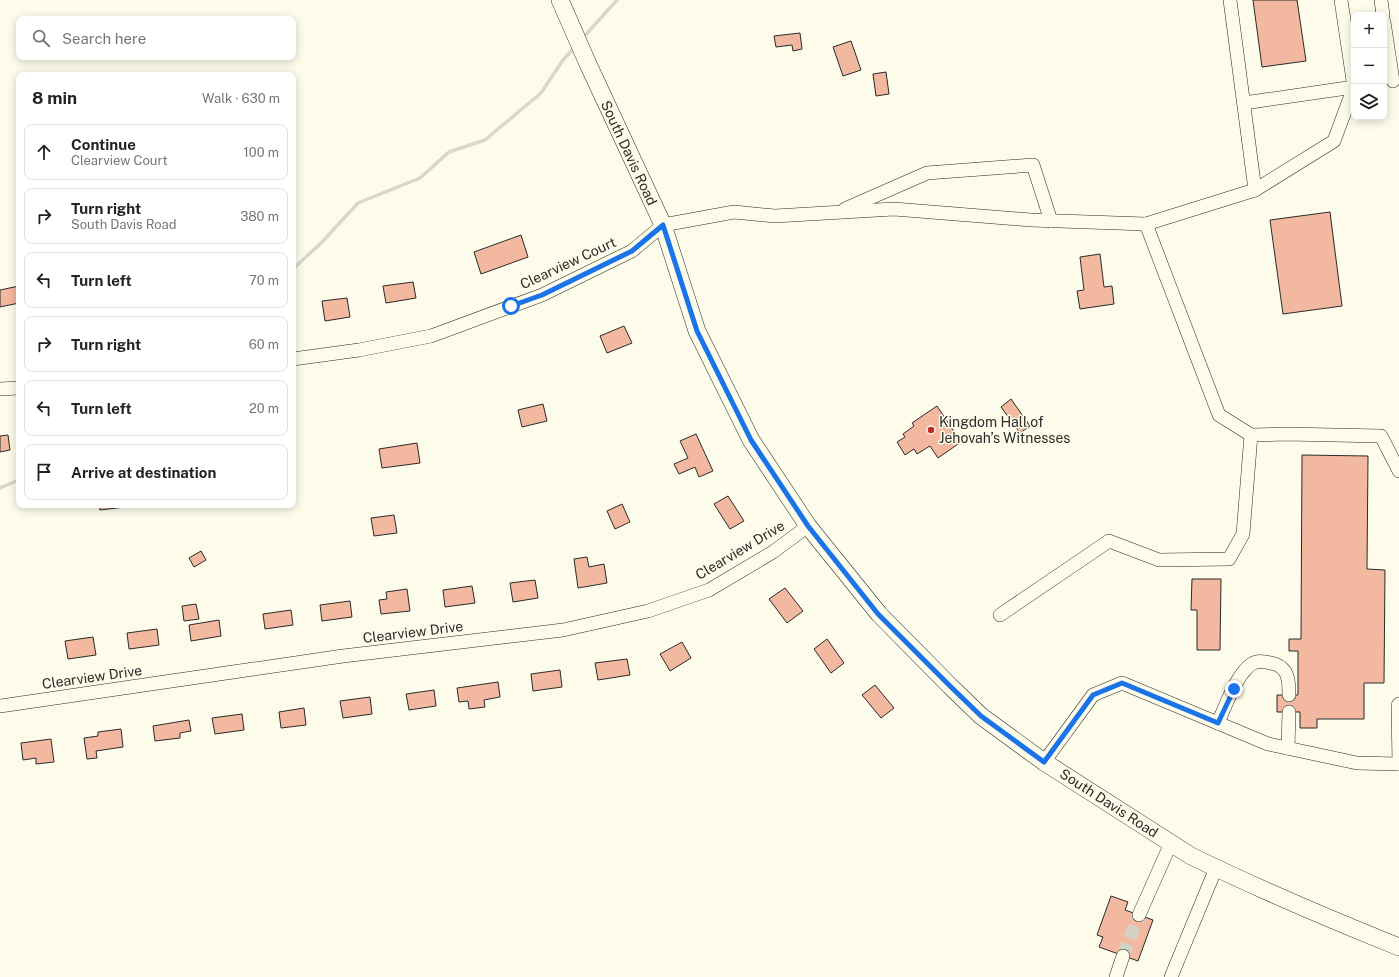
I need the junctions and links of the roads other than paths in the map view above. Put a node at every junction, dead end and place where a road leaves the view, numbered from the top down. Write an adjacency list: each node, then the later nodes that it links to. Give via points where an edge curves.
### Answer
1 (560, 0): 16 (main road, South Davis Road)
2 (1230, 0): 11 (street)
3 (1341, 0): 8 (street)
4 (1381, 0): 5 (street)
5 (1383, 12)
6 (1387, 44): 7 (street)
7 (1392, 81)
8 (1354, 84)
9 (1351, 87): 11 (street)
10 (1351, 95): 12 (street, via 1334,141)
11 (1244, 103): 12 (street)
12 (1255, 190): 15 (street)
13 (837, 212): 14 (street, via 894,209); 14 (street, via 927,173 1033,165); 16 (street, via 775,216 734,212)
14 (1051, 221): 15 (street)
15 (1146, 224): 20 (street, via 1219,414)
16 (663, 225): 17 (street, Clearview Court, via 632,251 548,291 431,336); 22 (main road, South Davis Road, via 697,331 751,440)
17 (296, 359)
18 (16, 388): 19 (street)
19 (0, 389)
20 (1251, 435): 21 (street, via 1381,436); 23 (street, via 1243,534 1229,559 1159,560 1109,541)
21 (1399, 471)
22 (808, 526): 26 (street, Clearview Drive, via 773,552 709,590 648,611 563,630 344,656); 30 (main road, South Davis Road, via 878,614 950,686 981,716)
23 (1000, 615)
24 (1289, 695): 28 (street, via 1289,682 1280,666 1266,662 1249,665 1241,674)
25 (1399, 704): 31 (street)
26 (0, 706)
27 (1289, 712): 29 (street)
28 (1218, 723): 29 (street, via 1268,744); 30 (street, via 1122,683 1093,695)
29 (1288, 748): 31 (street, via 1357,763)
30 (1044, 762): 32 (main road, South Davis Road)
31 (1399, 764)
32 (1171, 843): 33 (main road, South Davis Road); 34 (street)
33 (1216, 868): 35 (main road, South Davis Road); 38 (street)
34 (1139, 914)
35 (1399, 947)
36 (1123, 956): 37 (street)
37 (1116, 977)
38 (1171, 977)

